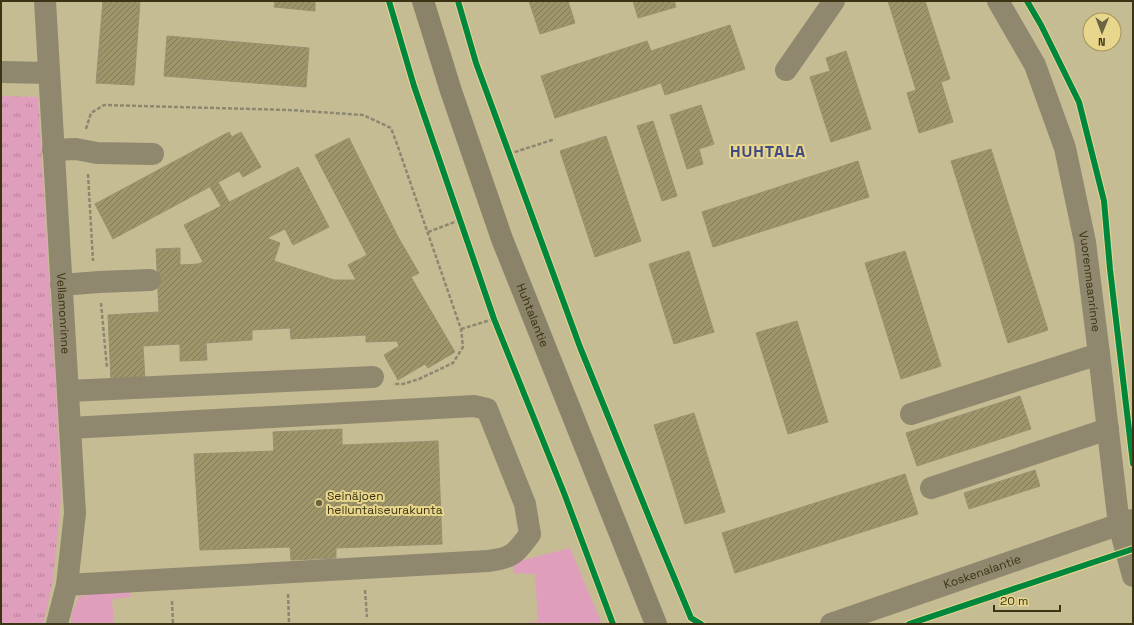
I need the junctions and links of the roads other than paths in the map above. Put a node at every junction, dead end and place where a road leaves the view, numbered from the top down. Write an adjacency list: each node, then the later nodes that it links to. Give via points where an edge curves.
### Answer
1 (45, 1): 7 (street, Vellamonrinne)
2 (423, 1): 24 (main road, Huhtalantie, via 502,239)
3 (834, 1): 5 (street)
4 (998, 1): 12 (street, Vuorenmaanrinne, via 1035,65 1065,148 1084,242)
5 (786, 70)
6 (1, 72): 7 (street)
7 (49, 73): 8 (street, Vellamonrinne)
8 (53, 150): 9 (street); 11 (street, Vellamonrinne)
9 (153, 154)
10 (150, 280): 11 (street)
11 (61, 285): 14 (street, Vellamonrinne)
12 (1099, 354): 15 (street); 17 (street, Vuorenmaanrinne)
13 (373, 377): 14 (street)
14 (68, 391): 16 (street, Vellamonrinne)
15 (910, 414)
16 (70, 428): 21 (street, Vellamonrinne, via 75,513); 21 (street, via 474,406 486,409 525,504 530,534 515,553 502,559 488,561)
17 (1108, 429): 18 (street); 19 (street, Vuorenmaanrinne)
18 (931, 488)
19 (1126, 523): 20 (street, Vuorenmaanrinne); 22 (street, Koskenalantie)
20 (1133, 576)
21 (67, 585): 23 (street, Vellamonrinne)
22 (883, 616): 25 (street, Koskenalantie)
23 (56, 624)
24 (656, 624)
25 (831, 624)

